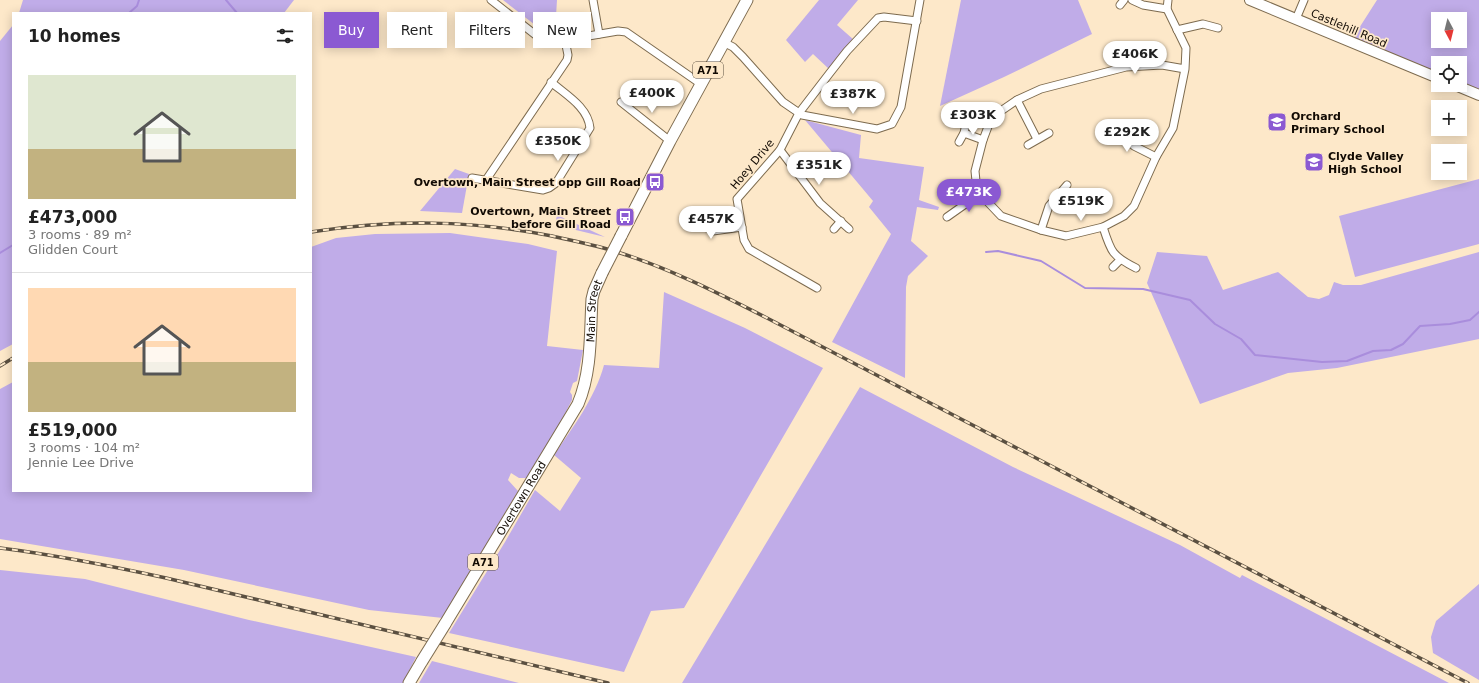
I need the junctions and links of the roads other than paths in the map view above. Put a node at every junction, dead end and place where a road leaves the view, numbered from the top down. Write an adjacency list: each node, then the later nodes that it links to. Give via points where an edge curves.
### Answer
1 (491, 0): 14 (street)
2 (593, 0): 15 (street)
3 (748, 0): 17 (main road, Main Street / A71)
4 (920, 0): 11 (street)
5 (1132, 0): 9 (street, via 1143,5)
6 (1168, 0): 9 (street)
7 (1250, 0): 10 (main road, Castlehill Road)
8 (1304, 0): 10 (street)
9 (1167, 9): 13 (street)
10 (1296, 19): 20 (main road, Castlehill Road)
11 (917, 21): 27 (street, Hoey Drive, via 878,18 847,51); 27 (street, via 901,107 892,124 877,130)
12 (1218, 28): 13 (street, via 1203,24)
13 (1177, 30): 19 (street, via 1186,48)
14 (533, 33)
15 (600, 34): 16 (street); 22 (street, via 626,32)
16 (591, 36)
17 (723, 42): 22 (main road, Main Street / A71); 27 (street, via 733,47 783,102)
18 (567, 48): 21 (street, via 567,60)
19 (1185, 69): 25 (street, via 1162,65 1126,67 1041,89); 38 (street, via 1173,128)
20 (1431, 75)
21 (551, 82): 40 (street); 40 (street, via 580,106 589,120 590,128 556,183 542,190)
22 (701, 84): 34 (main road, Main Street / A71)
23 (1467, 90): 24 (main road)
24 (1479, 95)
25 (1017, 100): 32 (street); 33 (street, via 998,113 989,124)
26 (621, 102): 34 (street)
27 (799, 113): 37 (street, Hoey Drive)
28 (966, 124): 30 (street)
29 (1111, 128): 38 (street, via 1134,146)
30 (964, 133): 33 (street); 35 (street)
31 (1049, 133): 32 (street)
32 (1037, 139): 36 (street)
33 (983, 140): 42 (street, via 975,171)
34 (670, 141): 57 (main road, Main Street / A71, bridge, via 594,291 588,364)
35 (959, 142)
36 (1028, 145)
37 (780, 150): 46 (street, via 820,203); 48 (street, Hoey Drive, via 737,199)
38 (1156, 156): 49 (street, via 1134,206 1124,216)
39 (472, 178): 40 (street)
40 (486, 180)
41 (1067, 185): 52 (street, via 1049,206)
42 (981, 193): 45 (street); 52 (street, via 1001,216)
43 (707, 212): 47 (street)
44 (687, 217): 47 (street)
45 (947, 217)
46 (840, 221): 50 (street); 51 (street)
47 (702, 225): 48 (street, via 713,231)
48 (742, 227): 56 (street, Hoey Drive, via 744,240 750,249)
49 (1103, 227): 52 (street, via 1066,236); 53 (street, via 1110,248)
50 (834, 229)
51 (849, 229)
52 (1041, 230)
53 (1120, 260): 54 (street); 55 (street)
54 (1113, 267)
55 (1136, 268)
56 (817, 288)
57 (582, 394): 58 (main road, Overtown Road / A71, bridge, via 530,485)
58 (409, 683)

